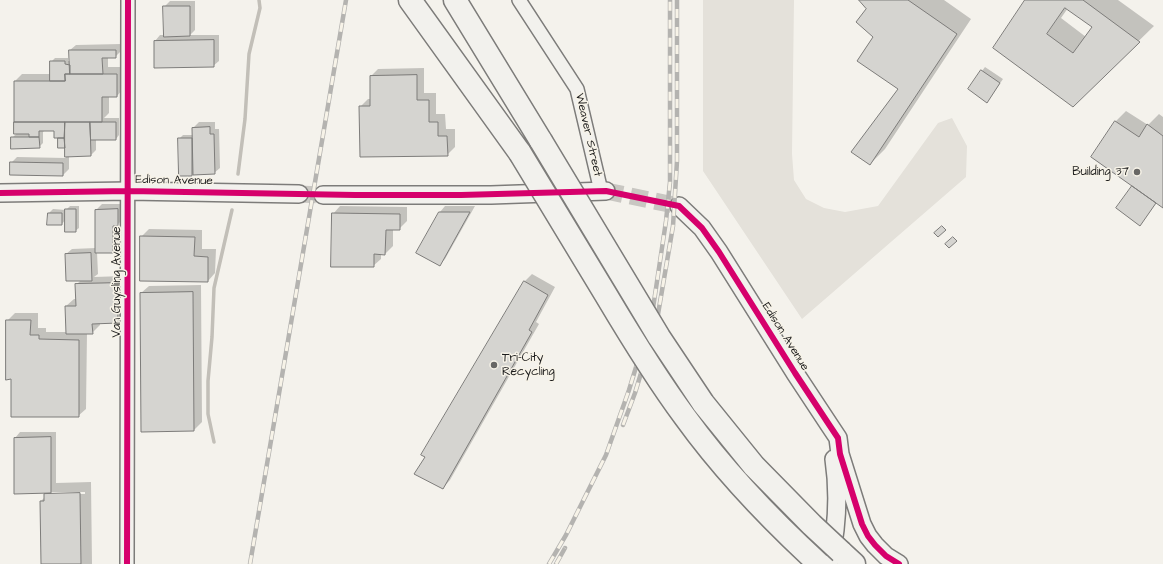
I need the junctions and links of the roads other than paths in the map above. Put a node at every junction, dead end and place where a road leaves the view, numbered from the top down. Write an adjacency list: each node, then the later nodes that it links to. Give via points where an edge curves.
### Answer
1 (128, 0): 9 (street, Van Guysling Avenue)
2 (410, 0): 8 (highway)
3 (428, 0): 8 (highway)
4 (455, 0): 7 (highway)
5 (471, 0): 7 (highway)
6 (519, 0): 10 (street, Weaver Street, via 577,89)
7 (541, 141): 19 (highway, bridge, via 659,337 703,403 778,491)
8 (520, 153): 17 (highway, bridge, via 660,383 684,417 775,522)
9 (129, 191): 11 (street, Edison Avenue); 12 (street, Edison Avenue); 16 (street, Van Guysling Avenue)
10 (604, 191): 13 (street, via 491,195)
11 (0, 193)
12 (299, 194)
13 (324, 195)
14 (679, 206): 15 (street, Edison Avenue, via 702,228 719,252)
15 (795, 374): 18 (street, Edison Avenue, via 824,429 834,457 837,485); 20 (street, Edison Avenue, via 838,438 840,454 868,536 886,556)
16 (127, 564)
17 (819, 564)
18 (829, 564)
19 (854, 564)
20 (899, 564)

